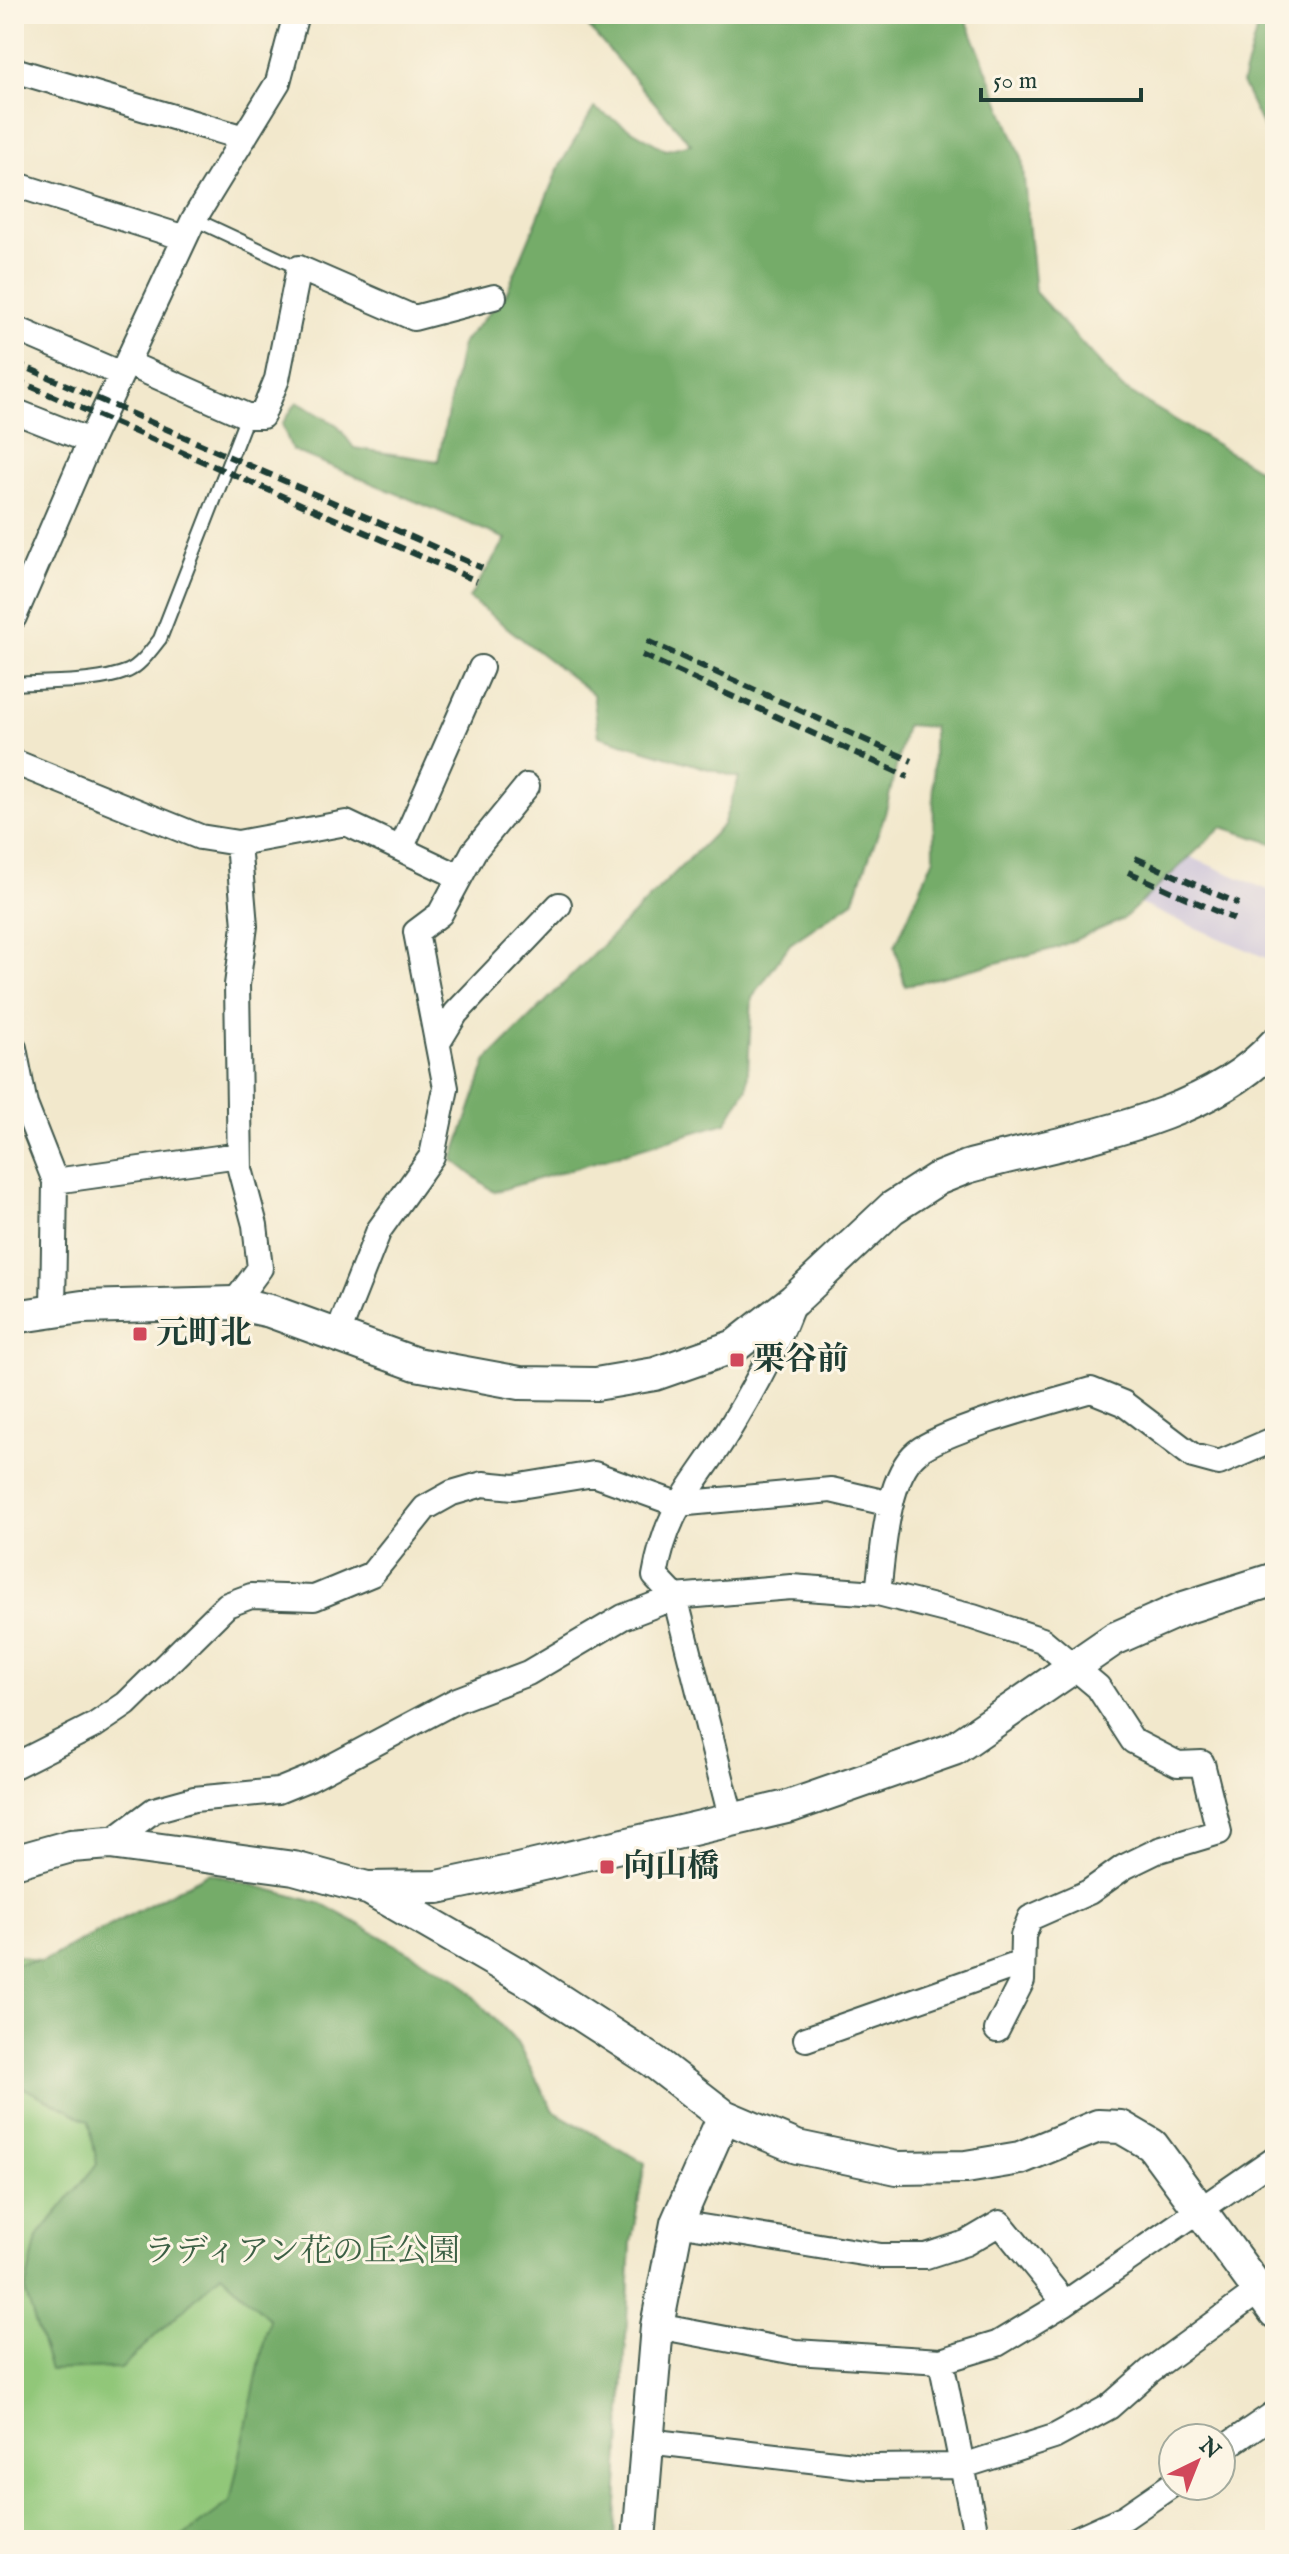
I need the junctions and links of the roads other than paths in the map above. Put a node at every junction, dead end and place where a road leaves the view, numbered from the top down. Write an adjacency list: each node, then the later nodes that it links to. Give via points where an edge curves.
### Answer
1 (291, 15): 3 (street, via 278,82)
2 (14, 70): 3 (street)
3 (244, 138): 5 (street)
4 (14, 184): 5 (street)
5 (189, 228): 6 (lane); 9 (street)
6 (299, 268): 7 (street, via 414,318); 11 (street, via 277,379 262,416)
7 (494, 297)
8 (14, 328): 9 (street)
9 (124, 368): 11 (street); 12 (street)
10 (14, 411): 12 (street)
11 (247, 416): 16 (lane, via 160,639 141,662 129,670 92,677)
12 (90, 441): 13 (street)
13 (22, 577): 14 (street)
14 (14, 617)
15 (481, 668): 20 (street)
16 (14, 684)
17 (14, 762): 19 (street, via 200,837)
18 (527, 786): 21 (street, via 474,851)
19 (238, 843): 20 (street, via 346,823); 26 (street, via 245,926 237,985)
20 (401, 849): 21 (street)
21 (460, 877): 23 (street, via 440,914 416,932)
22 (559, 905): 23 (street, via 456,1013)
23 (439, 1041): 32 (street, via 446,1088 432,1156 379,1230)
24 (1275, 1044): 28 (street, via 1247,1071 1193,1104 937,1179 860,1234)
25 (14, 1048): 27 (street, via 25,1105)
26 (239, 1155): 27 (street); 29 (street, via 260,1268)
27 (55, 1181): 30 (street)
28 (794, 1300): 32 (street, via 735,1346 699,1361 596,1384 558,1386 468,1376); 34 (street, via 726,1435)
29 (234, 1303): 30 (street); 32 (street)
30 (53, 1310): 31 (street)
31 (14, 1317)
32 (337, 1336)
33 (1275, 1439): 35 (street, via 1219,1463 1193,1456 1123,1403 1091,1390 954,1435 916,1453)
34 (677, 1504): 35 (street, via 831,1490); 38 (street, via 655,1576); 40 (street, via 594,1474 514,1487 483,1484 452,1493 425,1508 372,1574 314,1598 251,1596 227,1605 126,1704)
35 (891, 1504): 37 (street)
36 (1273, 1585): 39 (street, via 1184,1608 1114,1639)
37 (878, 1593): 38 (street, via 791,1587); 39 (street, via 1042,1640)
38 (675, 1597): 41 (street); 42 (street, via 623,1617 528,1673 457,1700 310,1778 278,1791 194,1799 154,1810)
39 (1073, 1668): 41 (street, via 954,1749); 45 (street, via 1098,1687 1133,1741 1178,1764 1202,1763 1219,1832 1159,1850 1089,1892 1030,1918)
40 (14, 1766)
41 (732, 1821): 44 (street, via 438,1887)
42 (110, 1843): 43 (street, via 71,1846); 44 (street, via 294,1868)
43 (14, 1862)
44 (367, 1888): 48 (street, via 528,1980 653,2061)
45 (1022, 1963): 46 (street, via 1022,1981); 47 (street)
46 (997, 2030)
47 (806, 2039)
48 (724, 2116): 50 (street, via 797,2147 897,2168 966,2167 1020,2158 1098,2126 1121,2127 1152,2145); 51 (street)
49 (1275, 2158): 50 (street)
50 (1199, 2211): 52 (street); 53 (street)
51 (677, 2223): 53 (street, via 881,2256 926,2256 966,2243 1000,2223); 54 (street)
52 (1267, 2302): 59 (street, via 1151,2370 1109,2407 1054,2437)
53 (1065, 2303): 55 (street, via 997,2344)
54 (657, 2326): 55 (street, via 795,2352); 58 (street)
55 (941, 2361): 59 (street)
56 (1275, 2413): 57 (street)
57 (1237, 2439)
58 (647, 2441): 59 (street, via 870,2467); 61 (street)
59 (963, 2466): 62 (street)
60 (1157, 2495): 63 (street, via 1125,2517)
61 (639, 2540)
62 (977, 2540)
63 (1074, 2540)

